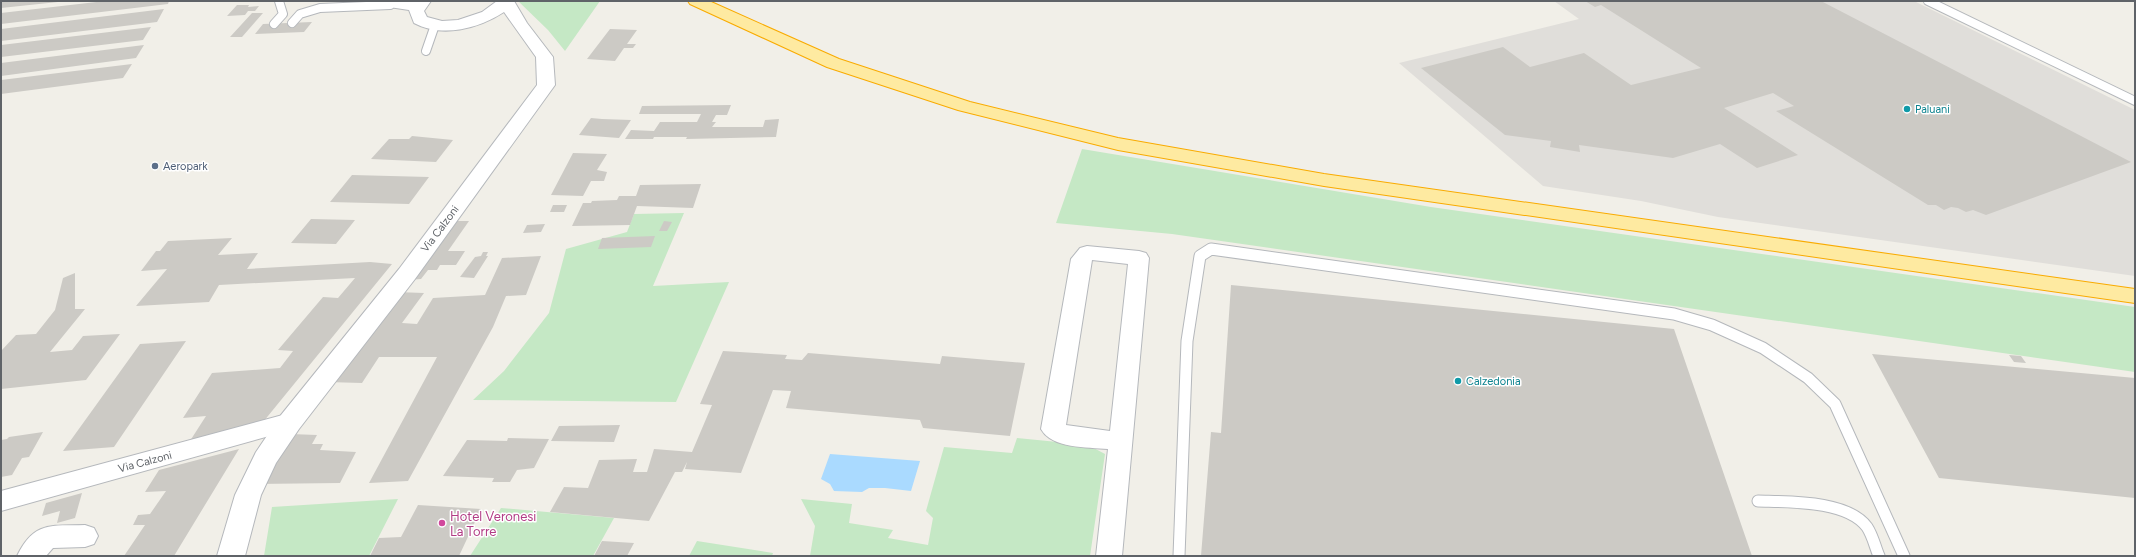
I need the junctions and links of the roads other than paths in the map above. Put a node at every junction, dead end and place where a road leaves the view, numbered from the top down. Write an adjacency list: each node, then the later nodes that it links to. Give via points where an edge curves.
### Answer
1 (279, 1): 11 (lane, via 283,14)
2 (375, 1): 6 (street)
3 (506, 1): 7 (street, via 498,10); 13 (street, Via Calzoni)
4 (696, 1): 16 (highway, via 833,63 964,106 1118,144 1332,181)
5 (1928, 1): 8 (lane)
6 (421, 3): 9 (lane, via 320,8 300,14); 12 (street, via 416,16)
7 (480, 19): 12 (street, via 457,25); 13 (street)
8 (1968, 20): 10 (lane); 15 (lane)
9 (292, 23)
10 (1957, 23)
11 (274, 24)
12 (435, 25): 14 (lane)
13 (522, 28): 17 (street, Via Calzoni, via 542,50 548,64 546,84 407,274)
14 (426, 52)
15 (2135, 102)
16 (2135, 296)
17 (290, 422): 19 (street, Via Calzoni); 23 (street, Via Calzoni, via 265,460 248,495)
18 (1120, 441): 18 (street, via 1139,258 1087,253 1081,259 1053,429 1065,435); 24 (street)
19 (1, 501)
20 (1758, 501): 26 (lane, via 1829,506 1849,513 1866,525)
21 (85, 536): 22 (street, via 46,537)
22 (30, 556)
23 (231, 556)
24 (1109, 556)
25 (1179, 556): 27 (lane, via 1187,341 1200,256 1211,249 1674,314 1712,325 1763,348 1808,378 1835,404)
26 (1879, 556)
27 (1904, 556)

